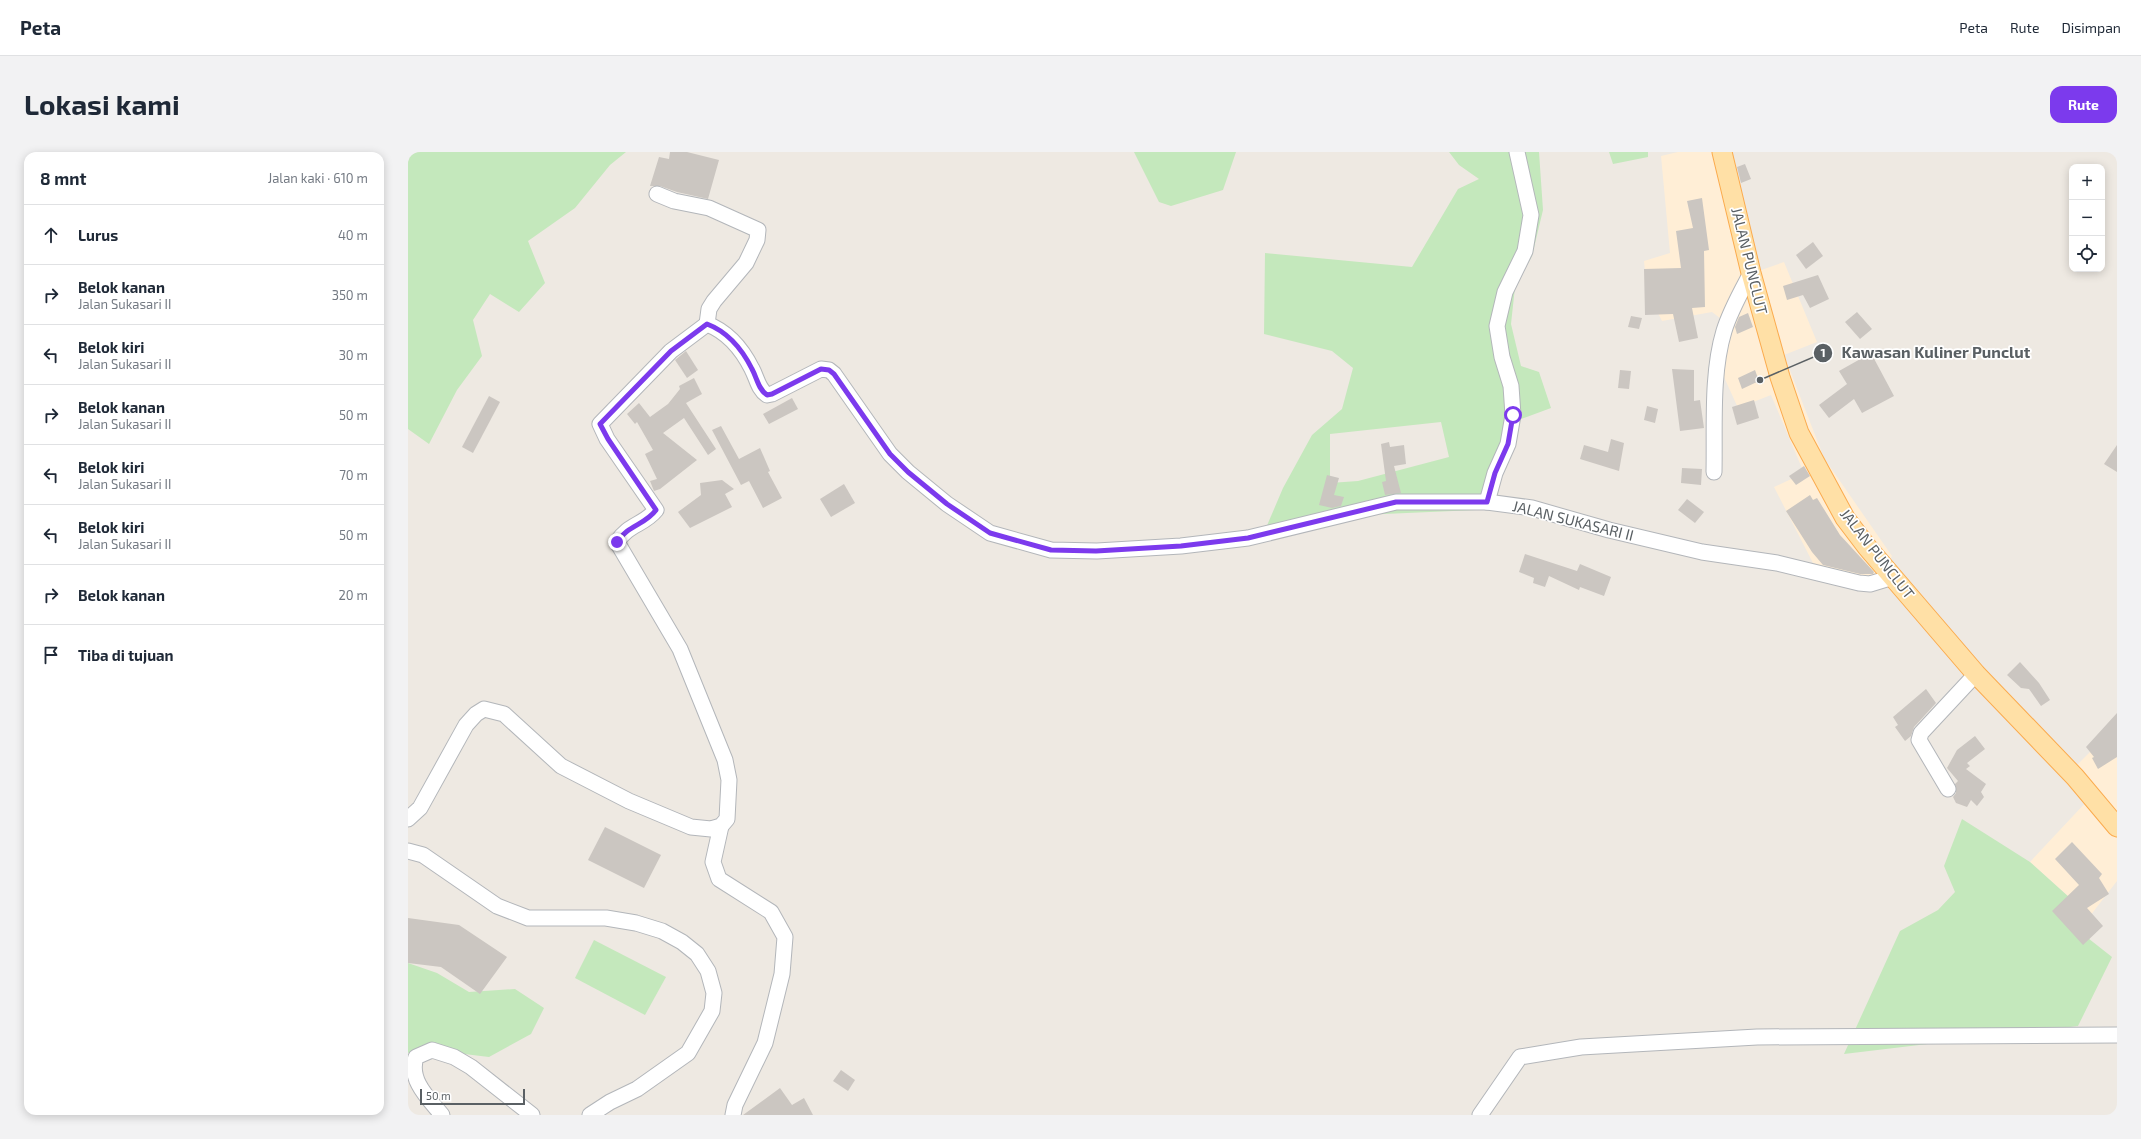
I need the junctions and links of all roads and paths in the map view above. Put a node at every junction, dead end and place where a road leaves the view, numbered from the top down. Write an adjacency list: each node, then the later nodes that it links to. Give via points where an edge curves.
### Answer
1 (1517, 152): 7 (street, via 1531,215 1525,251 1506,292 1497,326 1502,357 1511,386 1513,415 1508,444 1495,473)
2 (1722, 152): 4 (main road, JALAN PUNCLUT)
3 (657, 194): 5 (street, via 674,201 709,208 758,230 757,240 746,262 709,309)
4 (1751, 273): 6 (street, via 1732,309 1716,370); 8 (main road, JALAN PUNCLUT, via 1780,377 1799,433 1845,518)
5 (707, 324): 7 (street, JALAN SUKASARI II, via 716,327 736,342 762,391 767,395 821,369 829,370 890,454 947,504 990,533 1051,550 1096,551 1188,545 1248,538 1396,502); 12 (street, via 671,351 600,424 656,510 651,517 624,532 617,542 680,649 725,760 729,780 729,806 727,819)
6 (1714, 472)
7 (1487, 502): 8 (street, JALAN SUKASARI II, via 1532,508 1609,530 1702,552 1777,562 1859,583 1870,584)
8 (1893, 577): 9 (main road, JALAN PUNCLUT)
9 (1976, 674): 10 (street, via 1921,733 1919,740); 13 (main road, JALAN PUNCLUT, via 2075,777)
10 (1948, 789)
11 (408, 819): 12 (street, via 420,808 466,725 484,709 504,714 561,766 629,801 691,827 710,829)
12 (721, 826): 20 (street, via 713,862 719,879 771,912 785,937 782,974 765,1043 735,1105)
13 (2117, 827)
14 (408, 851): 16 (street, via 423,855 497,906 528,918 606,918 636,923 662,931 697,954 708,970 714,993 712,1011 688,1053)
15 (2117, 1035): 21 (street, via 1757,1037 1581,1047 1520,1057)
16 (611, 1109): 19 (street)
17 (442, 1115): 18 (street, via 417,1084 414,1064 416,1057 432,1050 454,1057 471,1067)
18 (532, 1115)
19 (590, 1115)
20 (733, 1115)
21 (1480, 1115)

